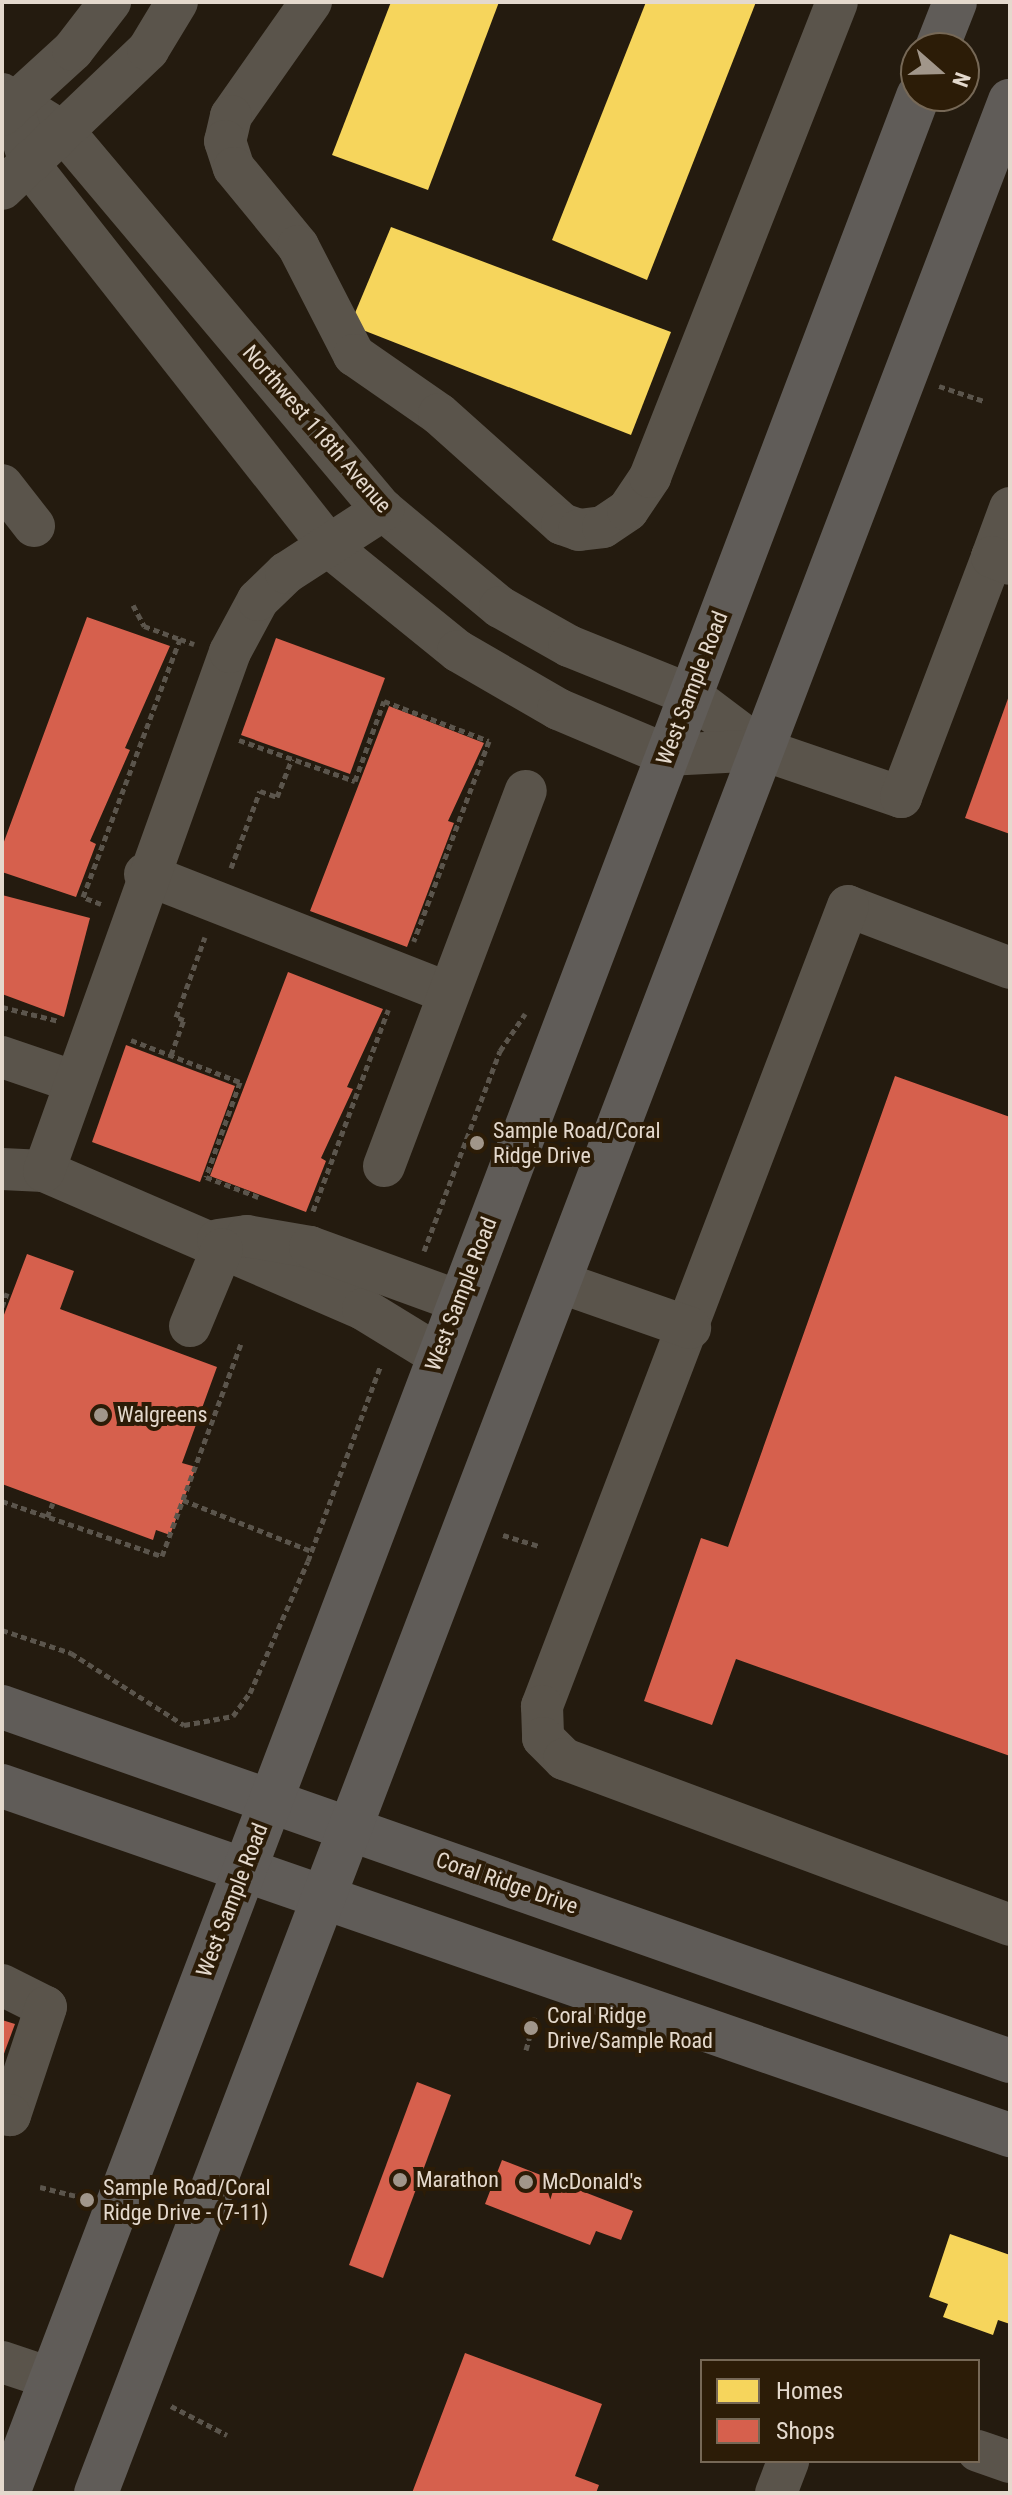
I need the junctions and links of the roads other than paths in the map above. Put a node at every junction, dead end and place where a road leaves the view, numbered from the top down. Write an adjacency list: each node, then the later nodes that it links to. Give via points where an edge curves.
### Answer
1 (110, 2): 8 (street)
2 (177, 2): 10 (street, via 148,50)
3 (311, 2): 4 (street, via 231,116 225,141 234,168 298,246 354,355 439,414 562,524 579,530 603,527 628,510 650,477)
4 (837, 2)
5 (955, 2): 6 (main road)
6 (943, 32)
7 (1010, 101): 19 (main road)
8 (6, 106): 10 (street, Northwest 118th Avenue); 11 (street)
9 (912, 112): 18 (main road, West Sample Road)
10 (65, 133): 11 (street); 14 (street, Northwest 118th Avenue)
11 (16, 178): 16 (street)
12 (2, 485): 15 (street)
13 (1010, 508): 17 (street)
14 (383, 510): 16 (street); 18 (street, Northwest 118th Avenue, via 500,607 569,646)
15 (34, 526)
16 (332, 549): 20 (street, via 458,651 558,709); 22 (street, via 286,573 258,600 230,652)
17 (1001, 561): 19 (street, via 901,797)
18 (690, 695): 19 (street, Northwest 118th Avenue); 20 (main road, West Sample Road)
19 (763, 750): 20 (street); 31 (main road)
20 (667, 755): 32 (main road, West Sample Road)
21 (526, 791): 24 (street)
22 (145, 874): 24 (street); 26 (street)
23 (1010, 968): 34 (street, via 848,906)
24 (448, 993): 27 (street)
25 (2, 1057): 26 (street)
26 (75, 1082): 29 (street)
27 (384, 1166)
28 (2, 1169): 29 (street)
29 (44, 1171): 30 (street)
30 (216, 1245): 32 (street, via 247,1236 310,1247); 33 (street); 35 (street, via 394,1328)
31 (559, 1282): 34 (street); 39 (main road)
32 (458, 1301): 35 (main road, West Sample Road)
33 (190, 1326)
34 (690, 1328): 42 (street, via 542,1706 543,1738 564,1759)
35 (438, 1355): 38 (main road, West Sample Road)
36 (2, 1707): 38 (main road, Coral Ridge Drive)
37 (2, 1786): 40 (main road)
38 (269, 1800): 39 (main road, Coral Ridge Drive); 40 (main road, West Sample Road)
39 (350, 1828): 41 (main road); 44 (main road, Coral Ridge Drive)
40 (245, 1865): 41 (main road); 48 (main road, West Sample Road)
41 (324, 1892): 46 (main road); 53 (main road)
42 (1010, 1925)
43 (2, 1985): 45 (street, via 46,2007 10,2115)
44 (1010, 2061)
45 (2, 2114)
46 (1010, 2135)
47 (2, 2362): 48 (street)
48 (50, 2378): 52 (main road, West Sample Road)
49 (980, 2452): 50 (street)
50 (1010, 2462)
51 (787, 2463): 54 (street)
52 (8, 2493)
53 (96, 2493)
54 (776, 2493)

